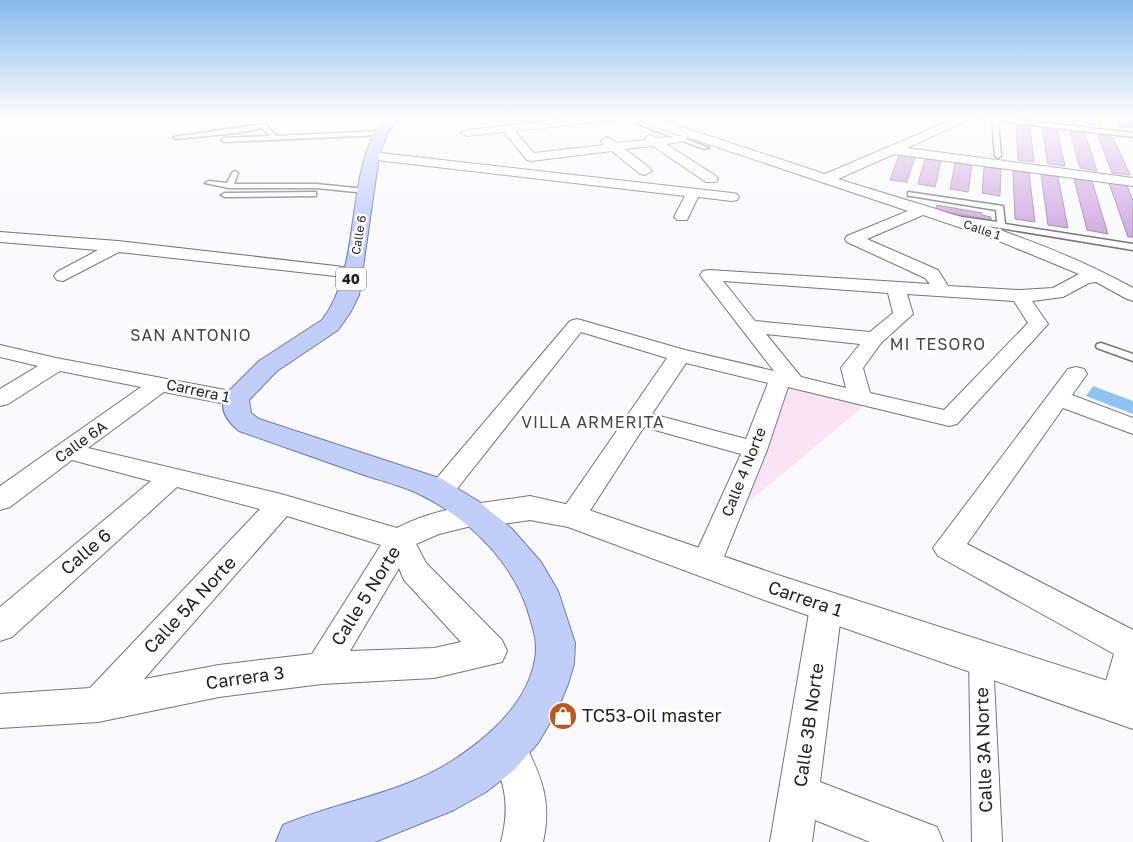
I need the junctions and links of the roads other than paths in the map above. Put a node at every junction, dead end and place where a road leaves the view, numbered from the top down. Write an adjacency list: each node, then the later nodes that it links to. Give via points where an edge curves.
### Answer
1 (530, 155): 2 (street)
2 (546, 155)
3 (625, 155): 11 (street)
4 (675, 155): 15 (street)
5 (755, 155): 16 (street, Calle 1)
6 (882, 155): 16 (street)
7 (934, 155): 17 (street)
8 (372, 156): 10 (street); 20 (main road, Calle 6 / 40)
9 (472, 158): 10 (street)
10 (460, 166): 13 (street); 14 (street)
11 (645, 171)
12 (235, 173): 19 (lane)
13 (444, 178)
14 (576, 179): 21 (street); 22 (street)
15 (711, 179)
16 (826, 179): 26 (street, Calle 1)
17 (1133, 182)
18 (209, 183): 19 (lane)
19 (228, 186): 20 (lane, via 290,185)
20 (366, 192): 24 (lane); 34 (main road, Calle 6 / 40)
21 (565, 192)
22 (693, 192): 25 (street); 28 (street)
23 (911, 194): 29 (lane, via 1000,208)
24 (225, 195)
25 (732, 197)
26 (923, 210): 27 (street, Calle 1); 38 (street, via 853,239 932,274)
27 (943, 216): 29 (lane); 36 (street, Calle 1)
28 (682, 217)
29 (1001, 225): 33 (lane)
30 (148, 236): 32 (street)
31 (0, 237): 32 (street)
32 (116, 247): 34 (street); 35 (street)
33 (1133, 248)
34 (353, 273): 54 (main road, Calle 6 / 40, via 348,295 330,325 268,366)
35 (63, 276)
36 (1099, 276): 39 (street, Calle 1); 40 (street, via 1084,278 1057,293)
37 (896, 288): 38 (street); 41 (street, via 710,275); 42 (street, via 903,314)
38 (942, 290): 40 (street)
39 (1133, 295)
40 (1020, 296): 51 (street, via 1038,324 949,419)
41 (750, 326): 42 (street); 49 (street)
42 (874, 339): 51 (street, via 852,368)
43 (1101, 346): 46 (lane)
44 (0, 351): 47 (street, Carrera 1)
45 (680, 355): 49 (street); 55 (street); 60 (street, via 577,325)
46 (1133, 358)
47 (56, 364): 50 (street, Carrera 1); 53 (street)
48 (1076, 374): 52 (street)
49 (786, 380): 51 (street); 57 (street, Calle 4 Norte)
50 (161, 383): 54 (street, Carrera 1); 58 (street, Calle 6A)
51 (860, 397)
52 (1058, 398): 56 (street); 69 (street, via 948,548)
53 (0, 399)
54 (236, 399): 60 (main road, Carrera 1, via 238,416 249,425)
55 (640, 418): 57 (street); 64 (street)
56 (1133, 426)
57 (755, 450): 66 (street, Calle 4 Norte)
58 (67, 451): 59 (street); 61 (street, Calle 6A)
59 (172, 477): 62 (street); 68 (street, Calle 6)
60 (435, 489): 63 (main road, Carrera 1, via 453,498)
61 (0, 500)
62 (282, 504): 65 (street); 72 (street, Calle 5A Norte)
63 (474, 516): 64 (street, Carrera 1, via 530,508); 65 (street, Calle 5 Norte, via 441,522); 75 (main road, Carrera 1, via 523,563 544,600 556,643 551,678 534,714)
64 (572, 516): 66 (street, Carrera 1)
65 (400, 540): 71 (street, Calle 5 Norte); 71 (street, Carrera 3, via 415,571 490,651 434,663)
66 (706, 564): 67 (street, Carrera 1)
67 (826, 607): 70 (street, Carrera 1); 76 (street, Calle 3B Norte)
68 (0, 627)
69 (1133, 646): 73 (street)
70 (981, 659): 73 (street, Carrera 1); 81 (street, Calle 3A Norte)
71 (322, 668): 72 (street, Carrera 3, via 219,681)
72 (98, 705): 74 (street, Carrera 3)
73 (1125, 706)
74 (0, 711)
75 (508, 747): 77 (main road, via 462,781 414,805); 78 (street, via 527,792 528,821)
76 (798, 794): 79 (street, Calle 3B Norte); 80 (street)
77 (300, 842)
78 (522, 842)
79 (791, 842)
80 (922, 842)
81 (987, 842)

